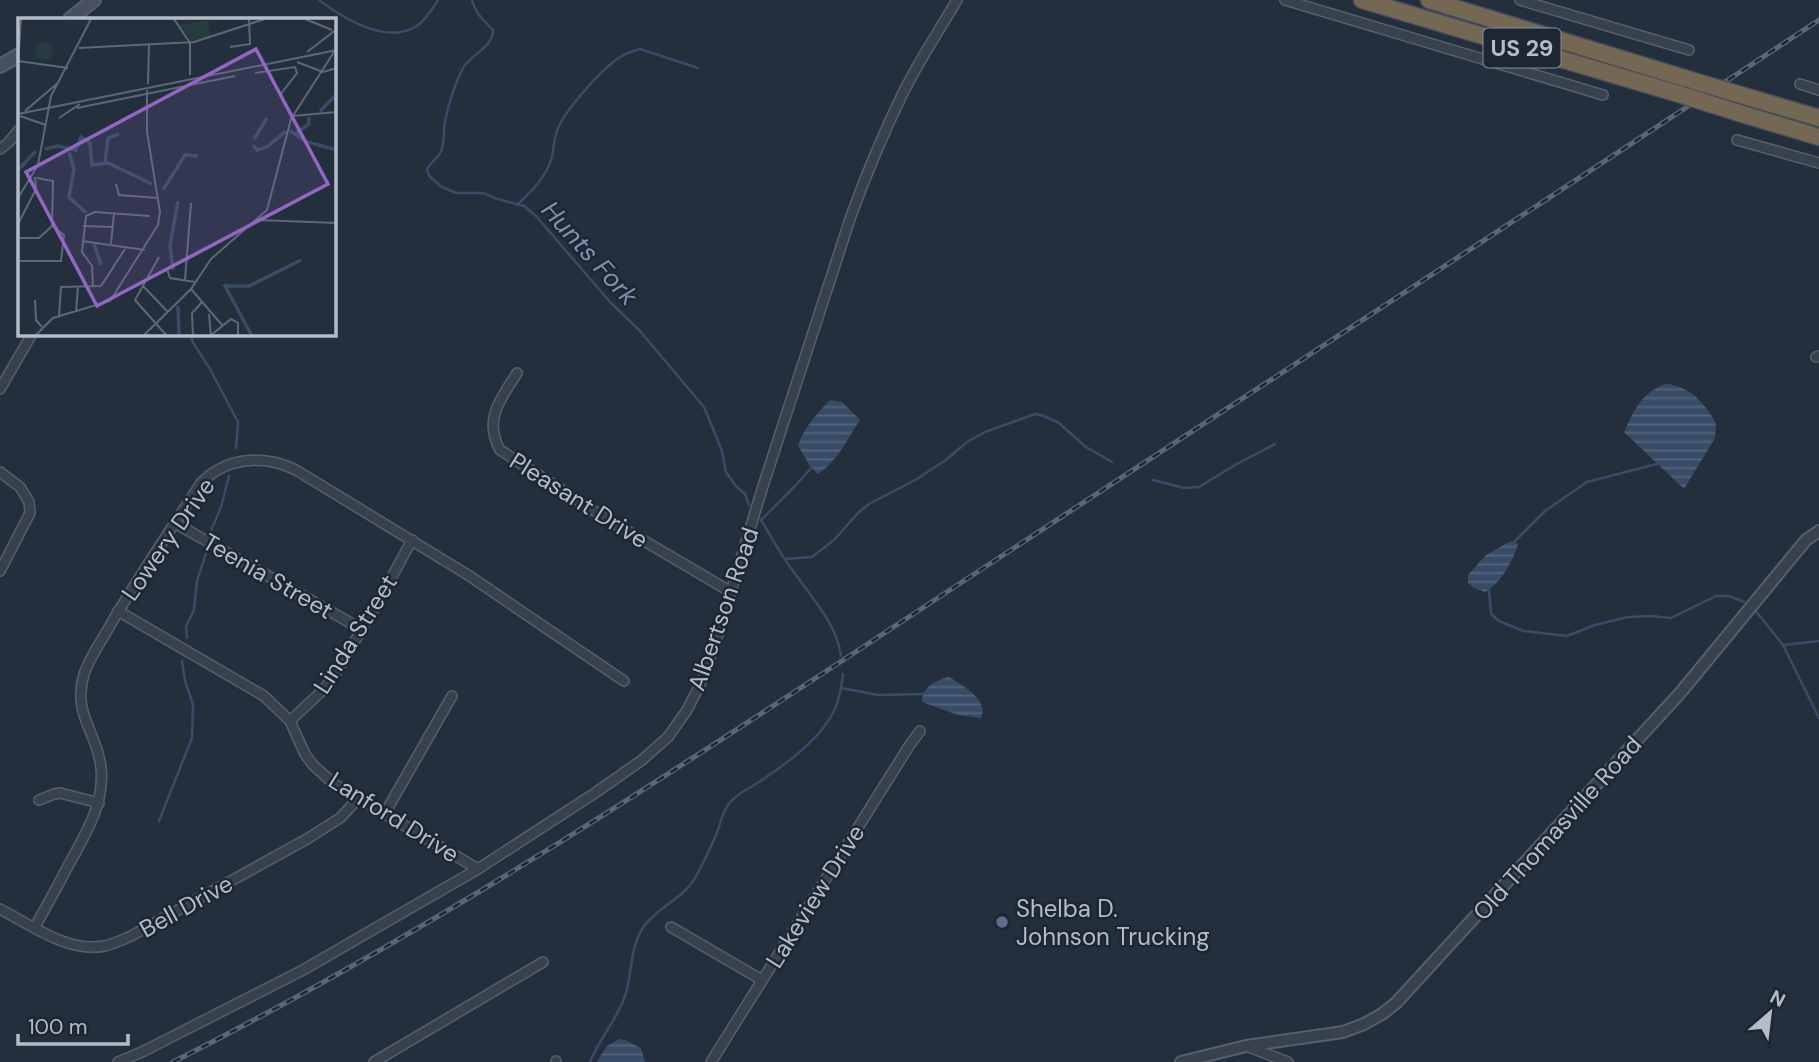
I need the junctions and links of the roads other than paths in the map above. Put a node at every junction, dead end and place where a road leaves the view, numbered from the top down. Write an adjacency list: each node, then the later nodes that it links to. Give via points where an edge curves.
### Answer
1 (94, 0): 7 (main road)
2 (957, 0): 28 (street, Albertson Road, via 903,92 864,182)
3 (1285, 0): 13 (street)
4 (1362, 0): 16 (highway, US 29, bridge)
5 (1429, 0): 14 (highway, US 29, bridge)
6 (1520, 0): 8 (street)
7 (70, 18)
8 (1689, 50)
9 (18, 56): 10 (main road)
10 (0, 66)
11 (1800, 84): 12 (street)
12 (1819, 90)
13 (1603, 95)
14 (1819, 118)
15 (18, 131): 18 (street)
16 (1819, 137)
17 (1737, 140): 19 (street)
18 (0, 149)
19 (1819, 163)
20 (31, 336): 22 (street)
21 (517, 373): 28 (street, Pleasant Drive, via 493,419 499,450)
22 (0, 389)
23 (0, 472): 27 (street, via 20,487 30,513)
24 (175, 523): 26 (street, Lowery Drive, via 201,482 216,470 236,462 267,460 296,470); 29 (street, Lowery Drive); 30 (street, Teenia Street)
25 (1819, 531): 45 (street, Old Thomasville Road, via 1806,540 1681,692 1396,1003 1343,1032)
26 (412, 540): 30 (street, Linda Street); 31 (street, Lowery Drive)
27 (0, 571)
28 (731, 592): 39 (street, Albertson Road, via 700,685 667,737 595,793)
29 (118, 611): 33 (street, Lanford Drive, via 264,696); 37 (street, Lowery Drive, via 82,684 82,711 101,767)
30 (361, 629): 33 (street, Linda Street, via 330,681)
31 (624, 681)
32 (452, 696): 38 (street)
33 (290, 721): 35 (street, Lanford Drive, via 313,765)
34 (920, 731): 44 (street, Lakeview Drive)
35 (358, 799): 38 (street, Lanford Drive); 41 (street, Bell Drive, via 340,818 307,839 113,944 70,944)
36 (39, 800): 37 (street, via 60,793)
37 (99, 803): 41 (street, Lowery Drive)
38 (385, 813): 39 (street, Lanford Drive)
39 (478, 869): 46 (street, Albertson Road, via 303,970)
40 (0, 909): 41 (street, Bell Drive)
41 (35, 927)
42 (671, 927): 44 (street)
43 (543, 962): 47 (street)
44 (762, 980): 48 (street, Lakeview Drive)
45 (1246, 1046): 49 (street, Old Thomasville Road); 50 (street)
46 (118, 1062)
47 (374, 1062)
48 (711, 1062)
49 (1181, 1062)
50 (1287, 1062)

